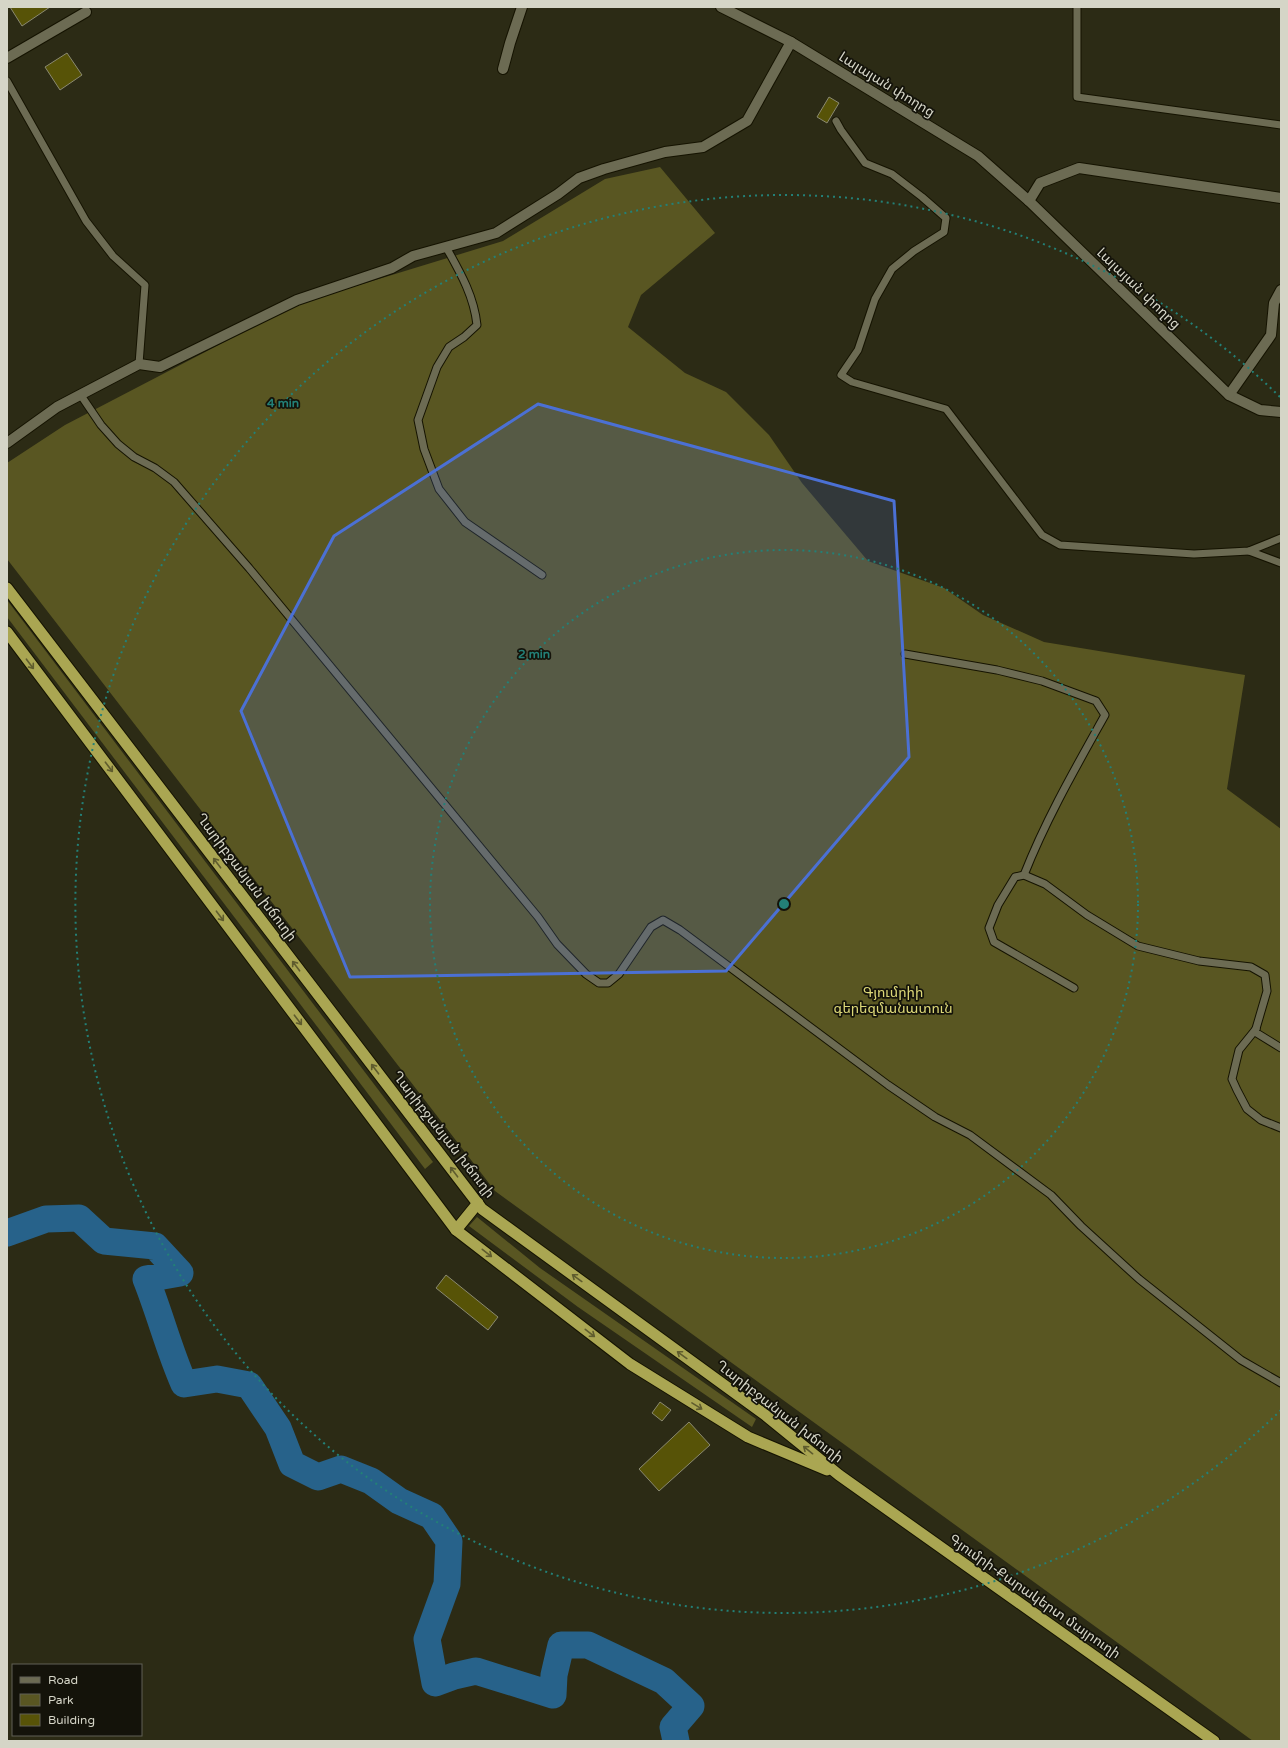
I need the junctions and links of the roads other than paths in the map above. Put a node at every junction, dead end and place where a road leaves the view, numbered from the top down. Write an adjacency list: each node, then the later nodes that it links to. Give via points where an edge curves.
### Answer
1 (522, 7): 7 (street)
2 (721, 7): 5 (street, Լալայան փողոց)
3 (1077, 7): 10 (lane, via 1077,97)
4 (86, 12): 6 (street)
5 (791, 42): 12 (street, Լալայան փողոց, via 978,156); 13 (street, via 747,121 741,125 703,147 665,152 579,178 496,233)
6 (7, 58)
7 (503, 69)
8 (7, 81): 15 (lane, via 86,221 113,256 145,285)
9 (836, 120): 21 (lane, via 840,130 865,163 892,174 946,218 944,232 892,269 875,299 858,350 841,375 852,382 946,409 1042,535 1060,545 1194,554)
10 (1281, 125)
11 (1281, 198): 12 (street, via 1079,168 1040,183)
12 (1029, 201): 17 (street, Լալայան փողոց)
13 (446, 247): 15 (street, via 413,256 392,268 297,300 160,367); 23 (lane, via 464,279 476,308 477,325 449,347 437,366 418,420 424,449 439,490 465,522)
14 (1281, 290): 17 (street, via 1274,303 1271,335)
15 (139, 364): 16 (street)
16 (80, 394): 19 (street, via 57,407); 34 (lane, via 101,425 118,444 174,482 533,911 557,944 586,974 599,983 608,983 619,974 651,927 663,920 680,930 888,1085 935,1117 970,1135 1051,1195 1139,1279 1241,1360)
17 (1229, 395): 18 (street, Լալայան փողոց, via 1260,410)
18 (1281, 412)
19 (7, 443)
20 (1281, 538): 21 (lane)
21 (1249, 551): 22 (lane)
22 (1281, 563)
23 (542, 575)
24 (7, 588): 32 (highway, Ղարիբջանյան խճուղի, one-way to 24)
25 (7, 632): 33 (highway, Ղարիբջանյան խճուղի, one-way to 33)
26 (905, 654): 27 (lane, via 997,670 1042,681 1096,701 1105,715 1053,809)
27 (1024, 875): 28 (lane, via 1015,877 998,905 989,928 994,942); 29 (lane, via 1045,884 1087,916 1138,946 1199,961 1251,967 1265,975 1267,991)
28 (1074, 988)
29 (1256, 1029): 30 (lane, via 1255,1032); 31 (lane, via 1239,1050 1232,1079 1247,1109 1261,1120)
30 (1281, 1048)
31 (1281, 1128)
32 (478, 1203): 33 (highway); 35 (highway, Ղարիբջանյան խճուղի, one-way to 32, via 764,1414 482,1209)
33 (456, 1230): 35 (highway, Ղարիբջանյան խճուղի, one-way to 35, via 630,1364 748,1437)
34 (1281, 1383)
35 (839, 1474): 36 (highway, Գյումրի-Քարակերտ մայրուղի)
36 (1214, 1741)

